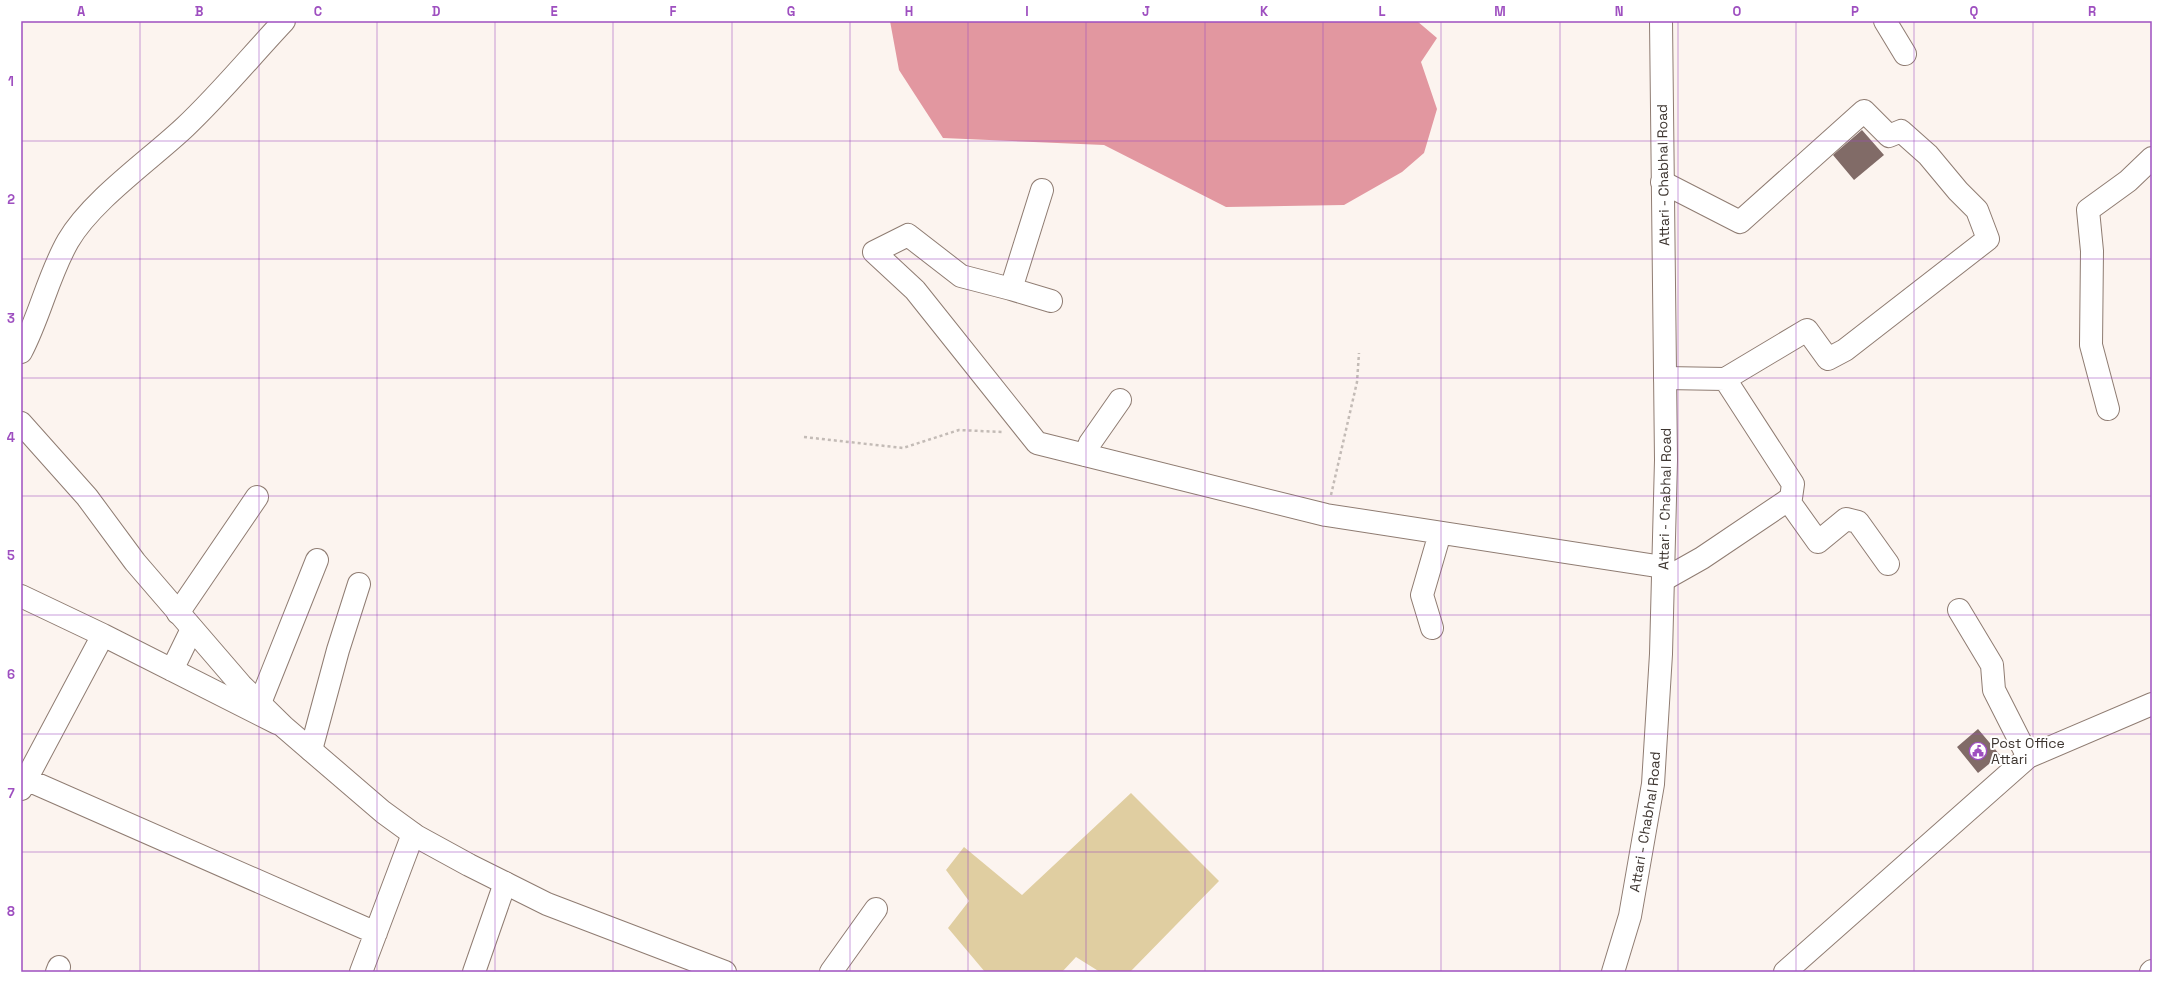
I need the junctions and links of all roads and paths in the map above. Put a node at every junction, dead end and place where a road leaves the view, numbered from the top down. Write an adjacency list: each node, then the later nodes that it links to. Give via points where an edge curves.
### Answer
1 (284, 21): 10 (street, via 185,127 88,214 69,240 33,330)
2 (1661, 21): 6 (street, Attari - Chabhal Road)
3 (1885, 21): 4 (street)
4 (1905, 54)
5 (2152, 158): 15 (street, via 2128,181 2088,210 2092,251 2090,345)
6 (1662, 182): 12 (street, Attari - Chabhal Road); 13 (street, via 1740,222 1864,111 1889,136 1901,131 1928,155 1977,210 1988,239 1845,350 1828,360 1806,330)
7 (1042, 190): 8 (street)
8 (1011, 289): 9 (street); 18 (street, via 961,276 908,235 874,252 915,290)
9 (1051, 301)
10 (21, 352)
11 (1359, 353): 22 (path, via 1357,382)
12 (1665, 378): 13 (street); 26 (street, Attari - Chabhal Road)
13 (1725, 379): 21 (street, via 1793,484 1791,498)
14 (1120, 400): 19 (street, via 1090,443)
15 (2108, 409)
16 (21, 423): 30 (street, via 87,497 135,562)
17 (804, 437): 18 (path, via 903,448 959,430 1001,432)
18 (1037, 443): 19 (street)
19 (1085, 455): 22 (street)
20 (257, 496): 30 (street)
21 (1788, 500): 25 (street, via 1818,542 1846,520 1858,522); 26 (street, via 1702,558)
22 (1326, 515): 23 (street)
23 (1440, 533): 26 (street); 31 (street, via 1422,595)
24 (317, 560): 34 (street)
25 (1888, 564)
26 (1663, 573): 48 (street, Attari - Chabhal Road, via 1653,784 1630,916)
27 (359, 584): 37 (street)
28 (21, 596): 32 (street)
29 (1959, 610): 38 (street, via 1992,665 1994,690)
30 (185, 621): 33 (street); 34 (street)
31 (1432, 628)
32 (103, 635): 33 (street); 39 (street)
33 (172, 670): 36 (street)
34 (260, 703): 36 (street)
35 (2152, 704): 38 (street)
36 (284, 727): 37 (street)
37 (311, 750): 40 (street, via 382,812)
38 (2028, 757): 49 (street)
39 (23, 782): 43 (street)
40 (413, 834): 41 (street); 43 (street)
41 (505, 883): 45 (street); 46 (street, via 547,904)
42 (876, 909): 47 (street)
43 (376, 933): 44 (street)
44 (361, 972)
45 (474, 972)
46 (725, 972)
47 (831, 972)
48 (1613, 972)
49 (1785, 972)

